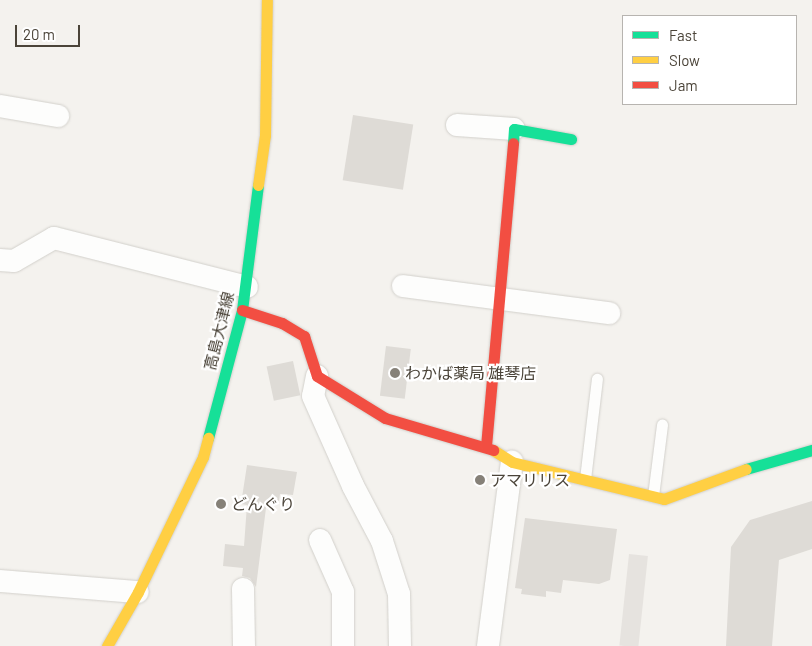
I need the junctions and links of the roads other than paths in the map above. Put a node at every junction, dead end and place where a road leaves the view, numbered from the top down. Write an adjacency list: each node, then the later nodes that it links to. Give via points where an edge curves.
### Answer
1 (267, 0): 9 (street, 高島大津線, via 265,135)
2 (0, 106): 3 (street)
3 (58, 116)
4 (457, 125): 5 (street)
5 (514, 129): 6 (street); 10 (street)
6 (571, 139)
7 (0, 260): 9 (street, via 14,261 54,238)
8 (404, 286): 10 (street)
9 (246, 287): 11 (street, 高島大津線)
10 (498, 298): 12 (street); 16 (street)
11 (242, 310): 13 (street, via 282,323 304,336); 24 (street, 高島大津線, via 203,457)
12 (609, 313)
13 (317, 376): 16 (street, via 385,418); 29 (street, via 313,396 352,486 382,541 399,594)
14 (596, 379): 19 (lane)
15 (662, 424): 20 (lane)
16 (486, 446): 18 (street)
17 (812, 450): 20 (street, via 725,475 664,499)
18 (512, 462): 19 (street); 25 (street)
19 (585, 479): 20 (street)
20 (653, 496)
21 (320, 540): 28 (street, via 343,592)
22 (0, 581): 24 (street)
23 (243, 589): 27 (street)
24 (138, 592): 26 (street, 高島大津線)
25 (494, 644)
26 (107, 646)
27 (244, 646)
28 (343, 646)
29 (400, 646)

